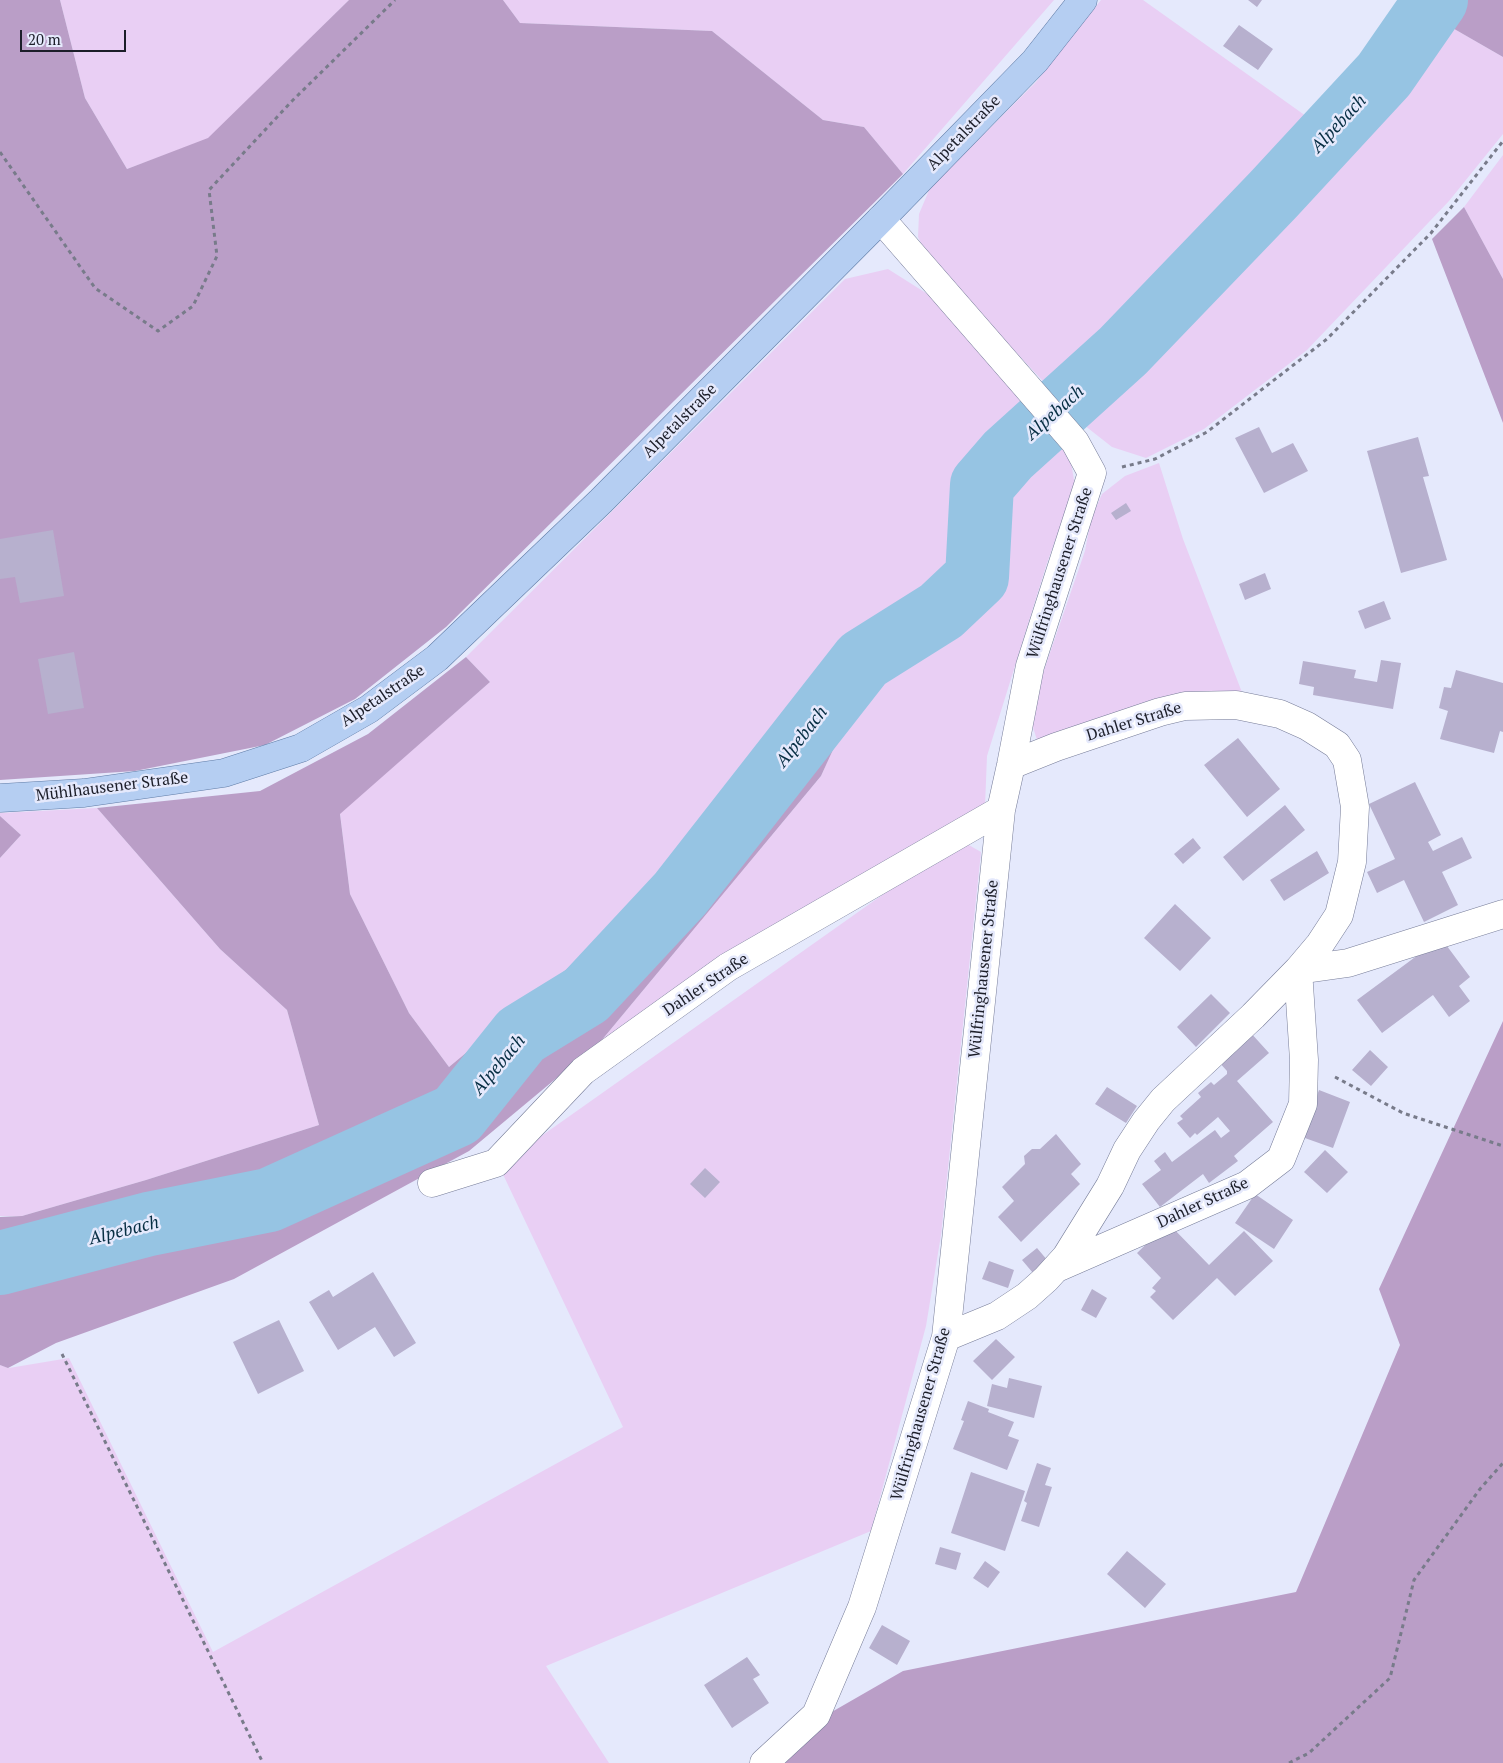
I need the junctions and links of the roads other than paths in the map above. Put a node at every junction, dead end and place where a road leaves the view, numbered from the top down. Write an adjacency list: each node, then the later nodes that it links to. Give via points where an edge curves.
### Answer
1 (1083, 0): 2 (main road, Alpetalstraße, via 1035,60)
2 (881, 219): 3 (street, Wülfringhausener Straße, via 1075,442 1092,473 1030,666); 4 (main road, Alpetalstraße, via 601,501 437,658 369,709 301,748)
3 (1012, 765): 6 (street, Wülfringhausener Straße); 8 (street, Dahler Straße, via 1056,747 1185,706 1236,705 1280,714 1337,745 1347,760 1355,807 1352,862 1339,915)
4 (224, 773): 5 (main road, Mühlhausener Straße, via 84,793)
5 (0, 798)
6 (1000, 810): 9 (street, Dahler Straße, via 728,967 584,1071 496,1162); 11 (street, Wülfringhausener Straße)
7 (1503, 914): 8 (street, via 1348,963)
8 (1298, 970): 10 (street, Dahler Straße, via 1163,1100 1127,1150 1089,1221); 10 (street, Dahler Straße, via 1304,1060 1303,1104 1281,1159 1247,1185)
9 (432, 1183)
10 (1055, 1269): 11 (street, Dahler Straße, via 1027,1296 997,1316)
11 (946, 1337): 12 (street, Wülfringhausener Straße, via 862,1607 816,1715)
12 (764, 1763)

